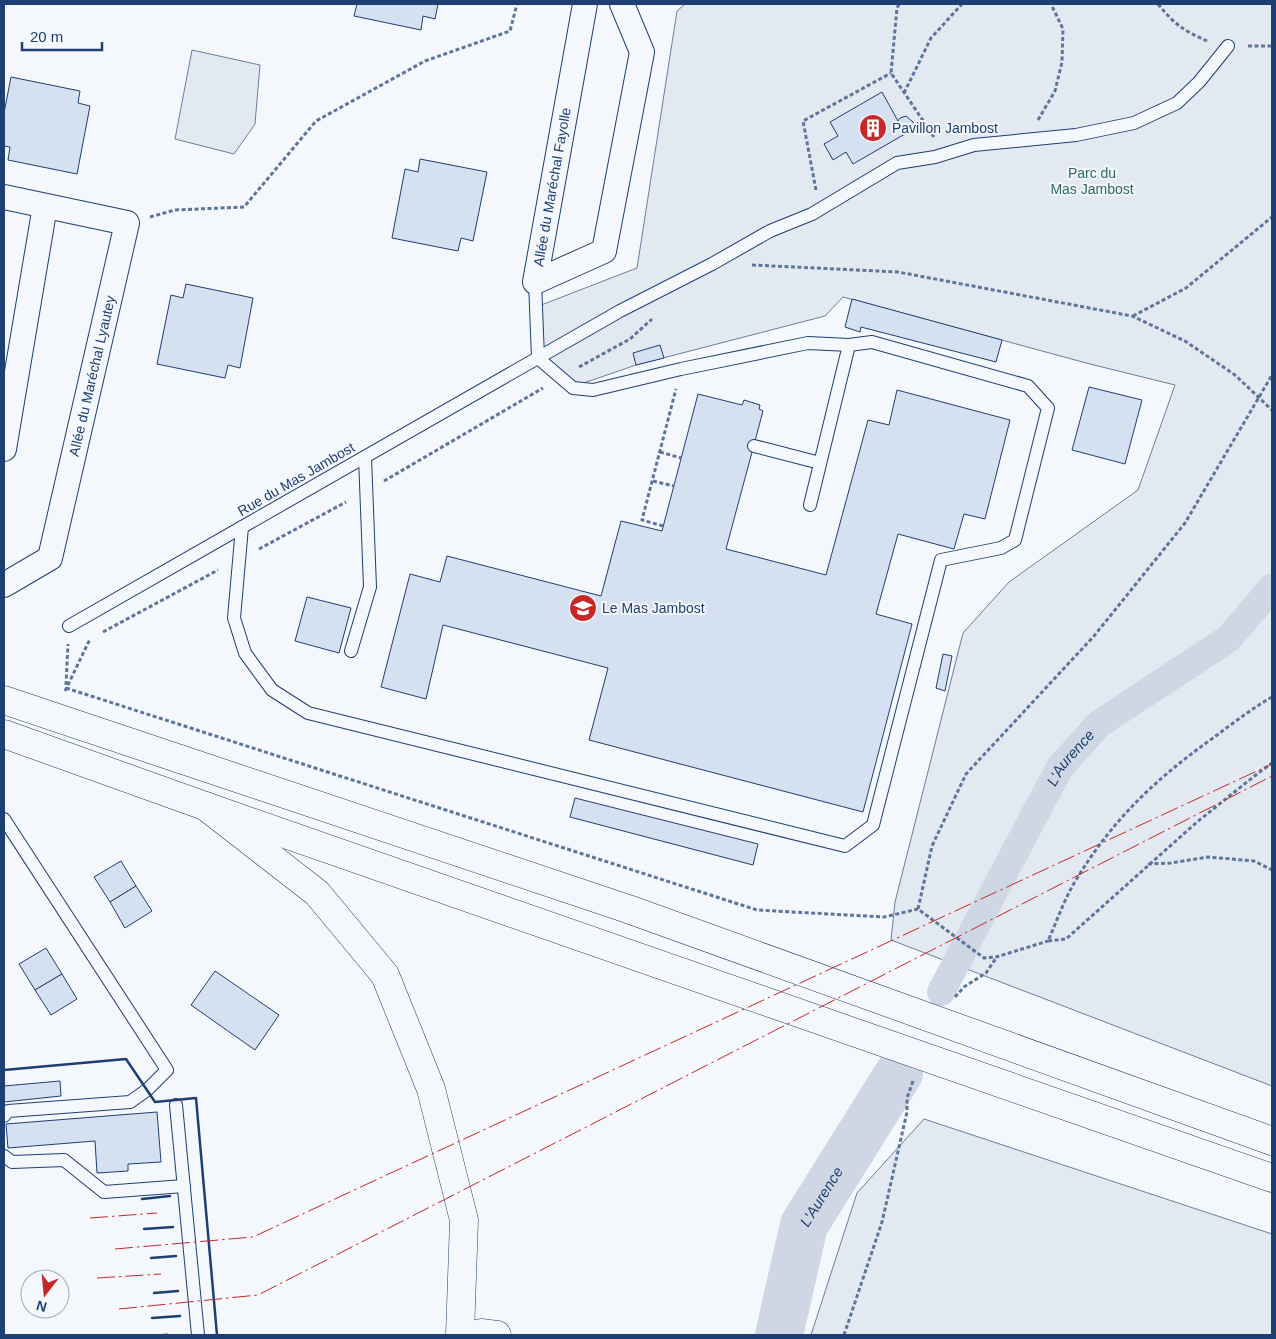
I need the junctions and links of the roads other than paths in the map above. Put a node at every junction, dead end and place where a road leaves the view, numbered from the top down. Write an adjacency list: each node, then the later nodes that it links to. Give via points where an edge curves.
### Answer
1 (585, 4): 6 (street, Allée du Maréchal Fayolle)
2 (627, 5): 6 (street, Allée du Maréchal Fayolle, via 642,52 604,251)
3 (1228, 46): 8 (lane, Rue du Mas Jambost, via 1177,103 1134,123 1076,135 974,145 935,157 897,163 812,214 770,231)
4 (4, 197): 5 (street)
5 (45, 206): 10 (street); 15 (street, Allée du Maréchal Lyautey, via 127,224 50,558)
6 (535, 282): 8 (lane)
7 (849, 345): 8 (lane, via 808,343 593,390 573,388); 12 (lane); 14 (lane, via 872,342 1028,386 1048,408 1015,540 1001,548 941,560 873,825 845,846 308,713 272,690 245,653 234,618)
8 (538, 358): 11 (lane, Rue du Mas Jambost)
9 (754, 446): 12 (lane)
10 (4, 449)
11 (365, 457): 14 (lane, Rue du Mas Jambost); 17 (lane, via 370,588)
12 (820, 463): 13 (lane)
13 (810, 505)
14 (242, 527): 16 (lane, Rue du Mas Jambost)
15 (4, 585)
16 (69, 626)
17 (351, 652)
18 (4, 700): 24 (main road, via 628,909)
19 (4, 734): 20 (main road)
20 (205, 806): 26 (main road); 29 (main road, via 317,893 385,975 431,1089 464,1220)
21 (4, 819): 23 (lane, via 167,1070 130,1102 8,1112)
22 (176, 1105): 27 (lane)
23 (4, 1116)
24 (1272, 1141)
25 (4, 1156): 27 (lane, via 12,1162 64,1160 104,1192)
26 (1272, 1178)
27 (184, 1186): 28 (lane)
28 (198, 1335)
29 (460, 1335)
30 (474, 1335): 31 (main road)
31 (497, 1335)

